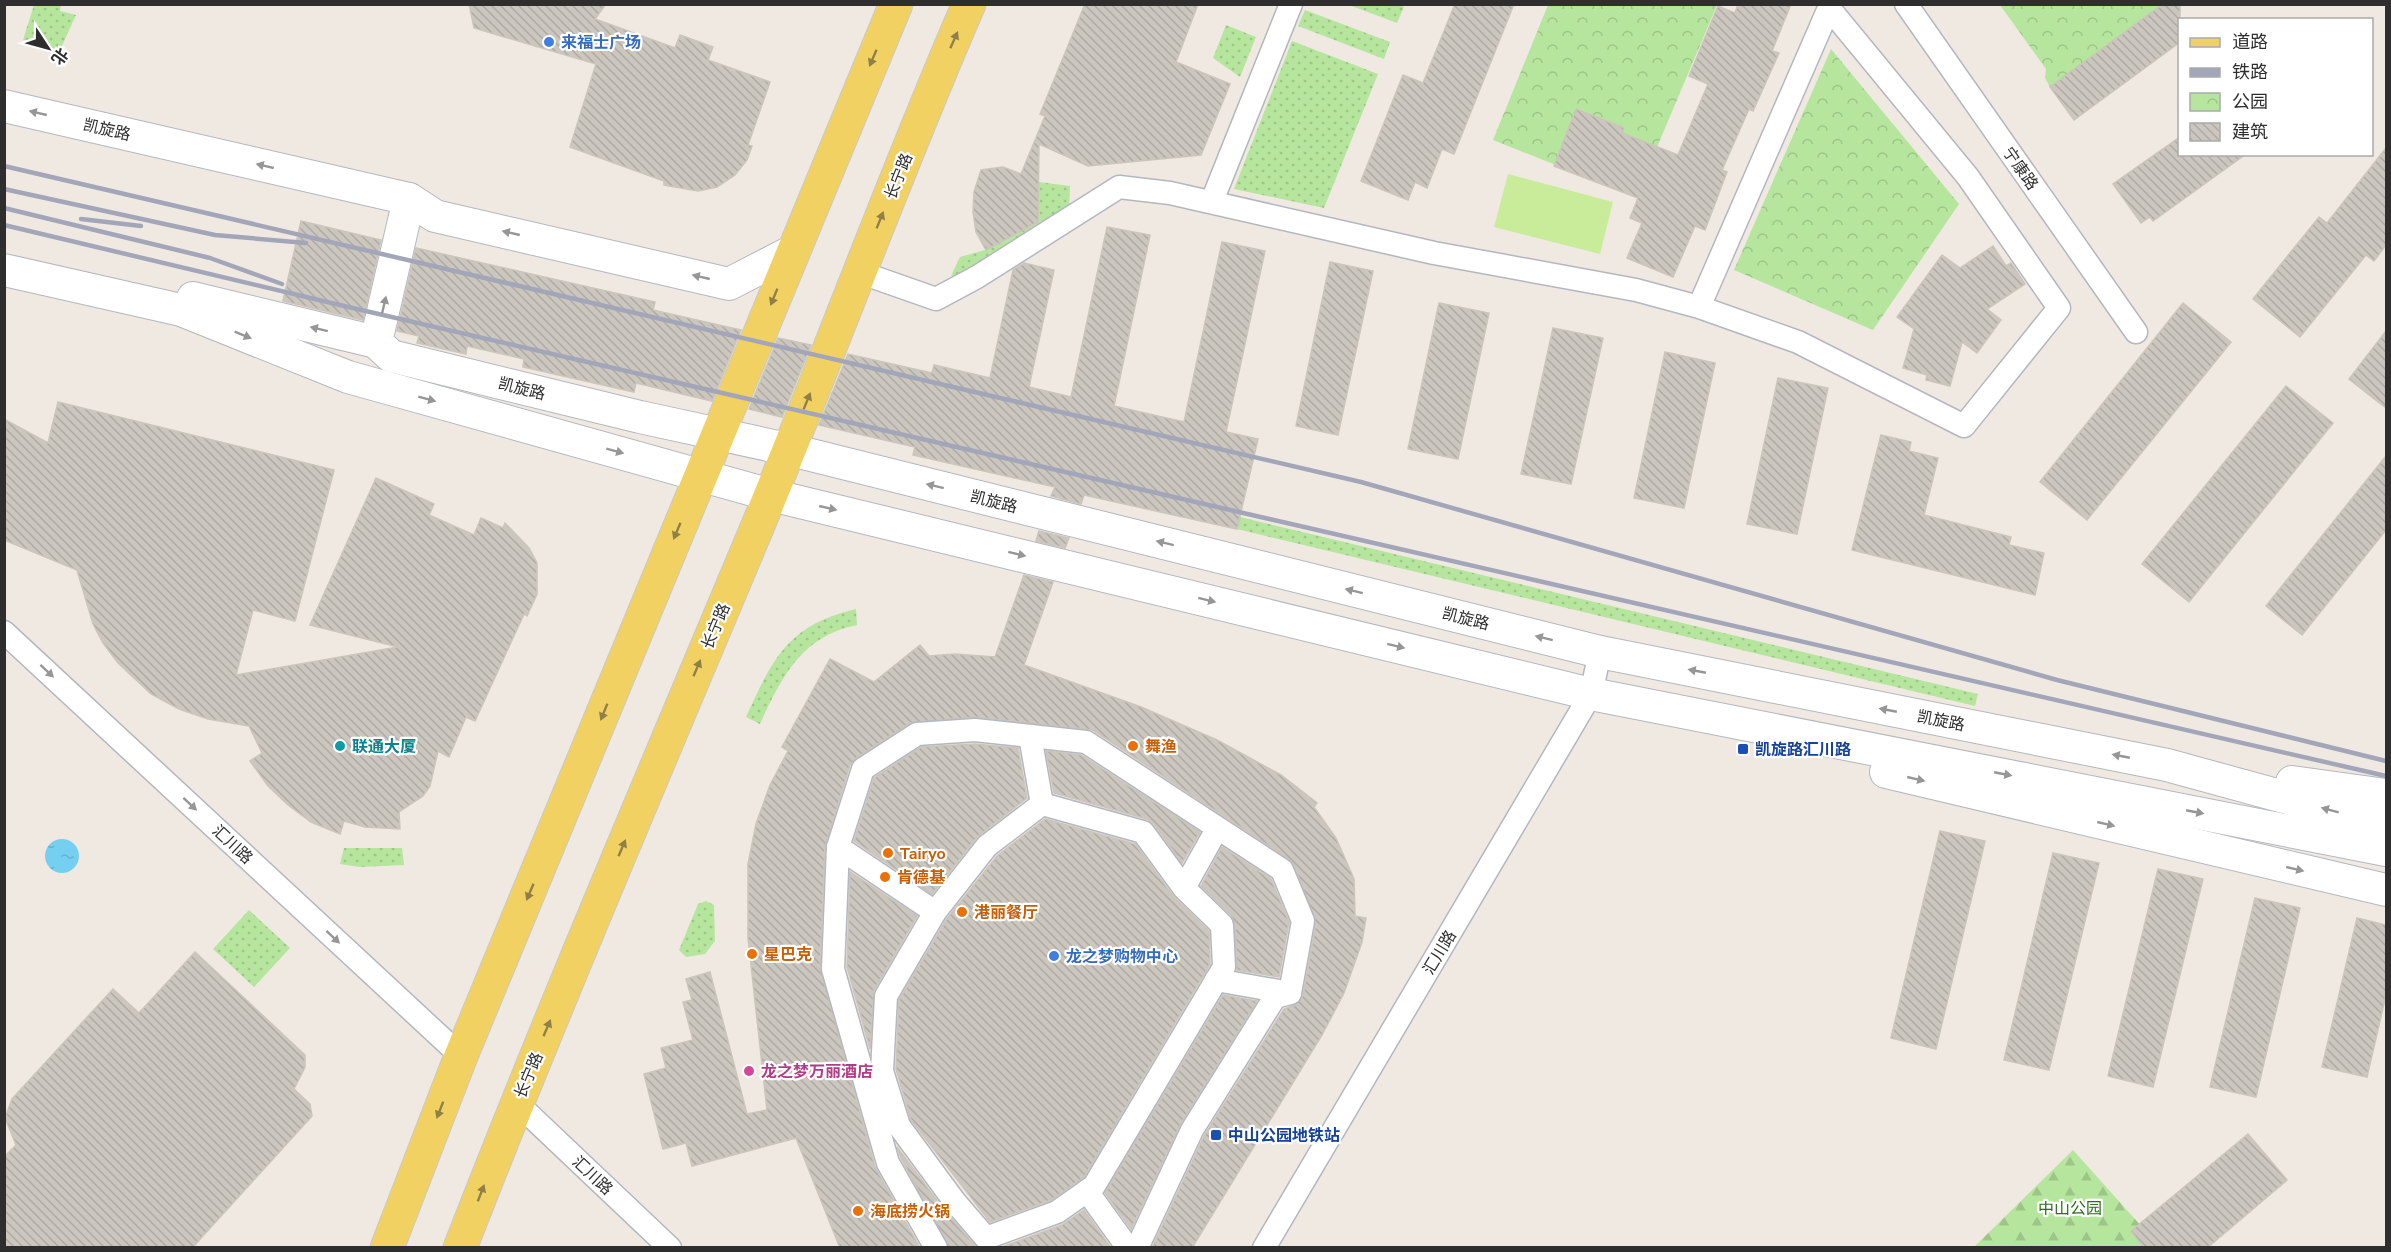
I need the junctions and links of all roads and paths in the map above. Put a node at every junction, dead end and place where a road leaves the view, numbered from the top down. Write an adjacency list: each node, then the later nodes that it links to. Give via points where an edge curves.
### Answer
1 (896, 4): 8 (main road, one-way to 8)
2 (969, 4): 11 (main road, 长宁路, one-way to 2)
3 (1291, 4): 7 (street)
4 (1906, 4): 13 (street, 宁康路)
5 (4, 106): 6 (street, 凯旋路, one-way to 5)
6 (409, 200): 8 (street, 凯旋路, one-way to 6, via 729,284 435,216); 14 (street, one-way to 6)
7 (1212, 201): 11 (street, via 1119,187 936,299); 12 (street, via 1434,253 1626,288)
8 (793, 251): 15 (main road, one-way to 15)
9 (4, 252): 14 (street, one-way to 9)
10 (4, 270): 17 (street, one-way to 17, via 181,310 348,377)
11 (859, 272): 16 (main road, 长宁路, one-way to 11)
12 (1699, 307): 12 (street, via 1829,8 1968,177 2059,308 1964,426 1798,342)
13 (2136, 332)
14 (376, 342): 15 (street, 凯旋路, via 391,356)
15 (718, 434): 16 (street, 凯旋路); 17 (main road)
16 (787, 450): 18 (main road, 长宁路); 20 (street, 凯旋路, one-way to 16)
17 (700, 477): 18 (street); 36 (main road, one-way to 36)
18 (771, 495): 21 (street, one-way to 21); 37 (main road, 长宁路, one-way to 18)
19 (4, 632): 36 (street, 汇川路, one-way to 36)
20 (1600, 652): 21 (street, 汇川路); 24 (street, 凯旋路, one-way to 20)
21 (1591, 694): 22 (street); 46 (street, 汇川路)
22 (1637, 702): 30 (street, one-way to 30); 32 (street, one-way to 32, via 1748,739)
23 (1030, 736): 26 (street); 28 (street, via 1086,742); 29 (street, via 975,730 917,734 863,769)
24 (2167, 765): 25 (street, 凯旋路); 27 (street, 凯旋路, one-way to 24)
25 (2386, 795)
26 (1042, 804): 31 (street, via 1143,832); 33 (street, via 987,846)
27 (2386, 825)
28 (1217, 829): 31 (street); 35 (street, via 1282,870 1303,921)
29 (838, 847): 33 (street); 43 (street, via 833,969 888,1163)
30 (2386, 850)
31 (1184, 888): 34 (street, via 1222,925 1224,967)
32 (2386, 890)
33 (935, 912): 39 (street, via 886,996 882,1071 899,1126 954,1202)
34 (1216, 980): 35 (street); 38 (street, via 1094,1186)
35 (1290, 993): 45 (street, via 1275,997 1192,1131)
36 (461, 1056): 40 (main road, one-way to 40)
37 (516, 1102): 41 (main road, 长宁路, one-way to 37); 42 (street, 汇川路)
38 (1087, 1191): 39 (street, via 1057,1212); 44 (street)
39 (978, 1243)
40 (387, 1248)
41 (460, 1248)
42 (670, 1248)
43 (936, 1248)
44 (1128, 1248)
45 (1137, 1248)
46 (1264, 1248)

